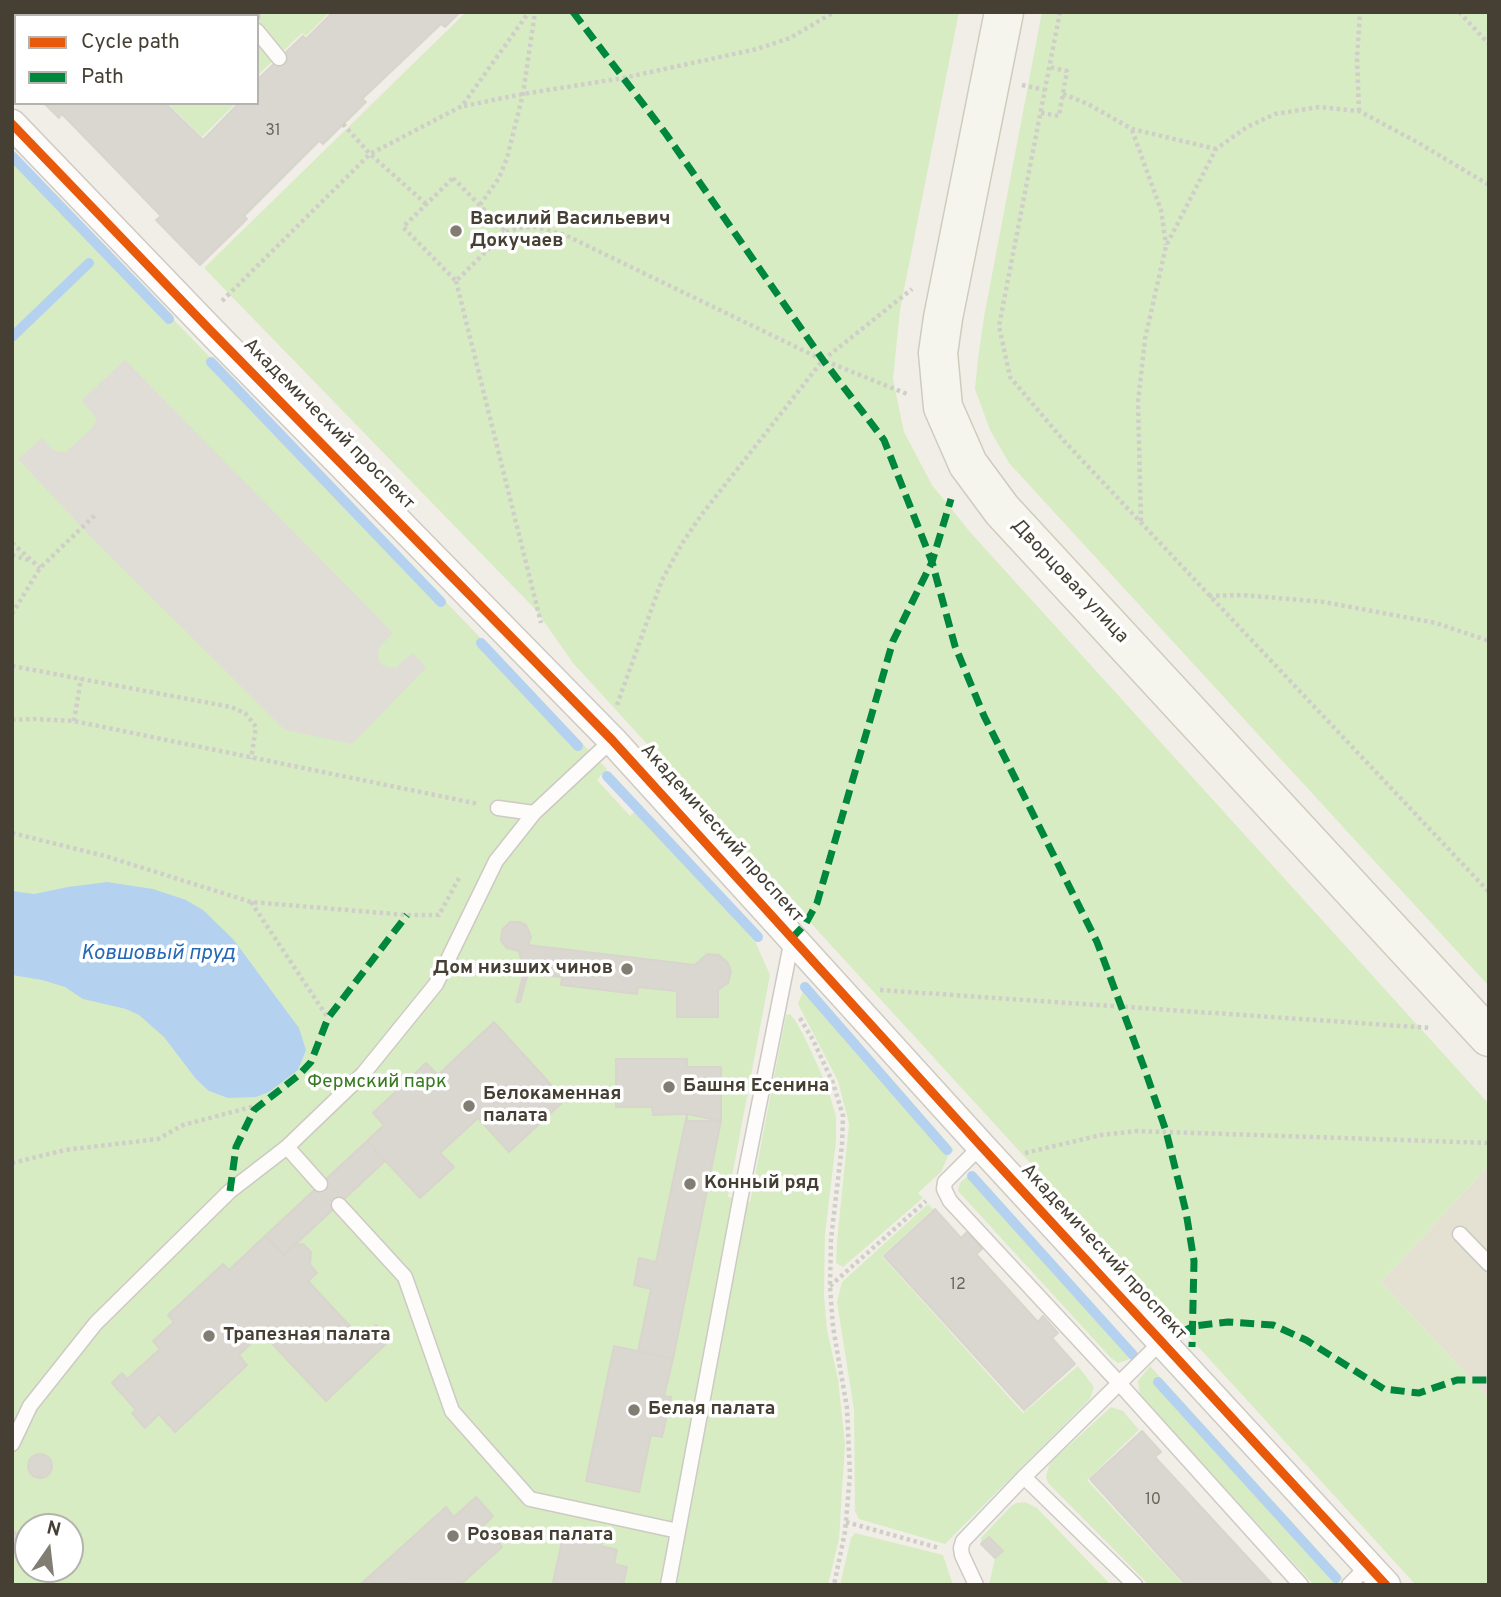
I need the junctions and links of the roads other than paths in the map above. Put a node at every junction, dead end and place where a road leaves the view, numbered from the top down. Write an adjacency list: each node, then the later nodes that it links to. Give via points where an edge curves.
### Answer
1 (1004, 12): 9 (main road, Дворцовая улица, via 938,353 943,407 968,464 1002,510)
2 (259, 33): 3 (lane)
3 (279, 58)
4 (12, 124): 5 (street, Академический проспект)
5 (612, 740): 7 (lane); 8 (street, Академический проспект)
6 (498, 808): 7 (lane)
7 (534, 813): 11 (lane, via 496,861 436,984 363,1074)
8 (792, 938): 10 (street, Академический проспект); 20 (lane)
9 (1489, 1037)
10 (981, 1146): 16 (street, Академический проспект); 17 (lane, via 945,1182 946,1196)
11 (287, 1147): 12 (lane); 18 (lane, via 230,1191 96,1322 30,1406)
12 (320, 1184)
13 (338, 1205): 20 (lane, via 405,1277 452,1411 530,1499)
14 (1460, 1234): 15 (lane)
15 (1489, 1264)
16 (1161, 1342): 17 (lane); 21 (street, Академический проспект)
17 (1119, 1383): 19 (lane); 25 (lane)
18 (12, 1444)
19 (1024, 1477): 23 (lane, via 963,1541 962,1555); 24 (lane)
20 (678, 1531): 22 (lane)
21 (1368, 1578)
22 (668, 1585)
23 (976, 1585)
24 (1135, 1585)
25 (1301, 1585)

